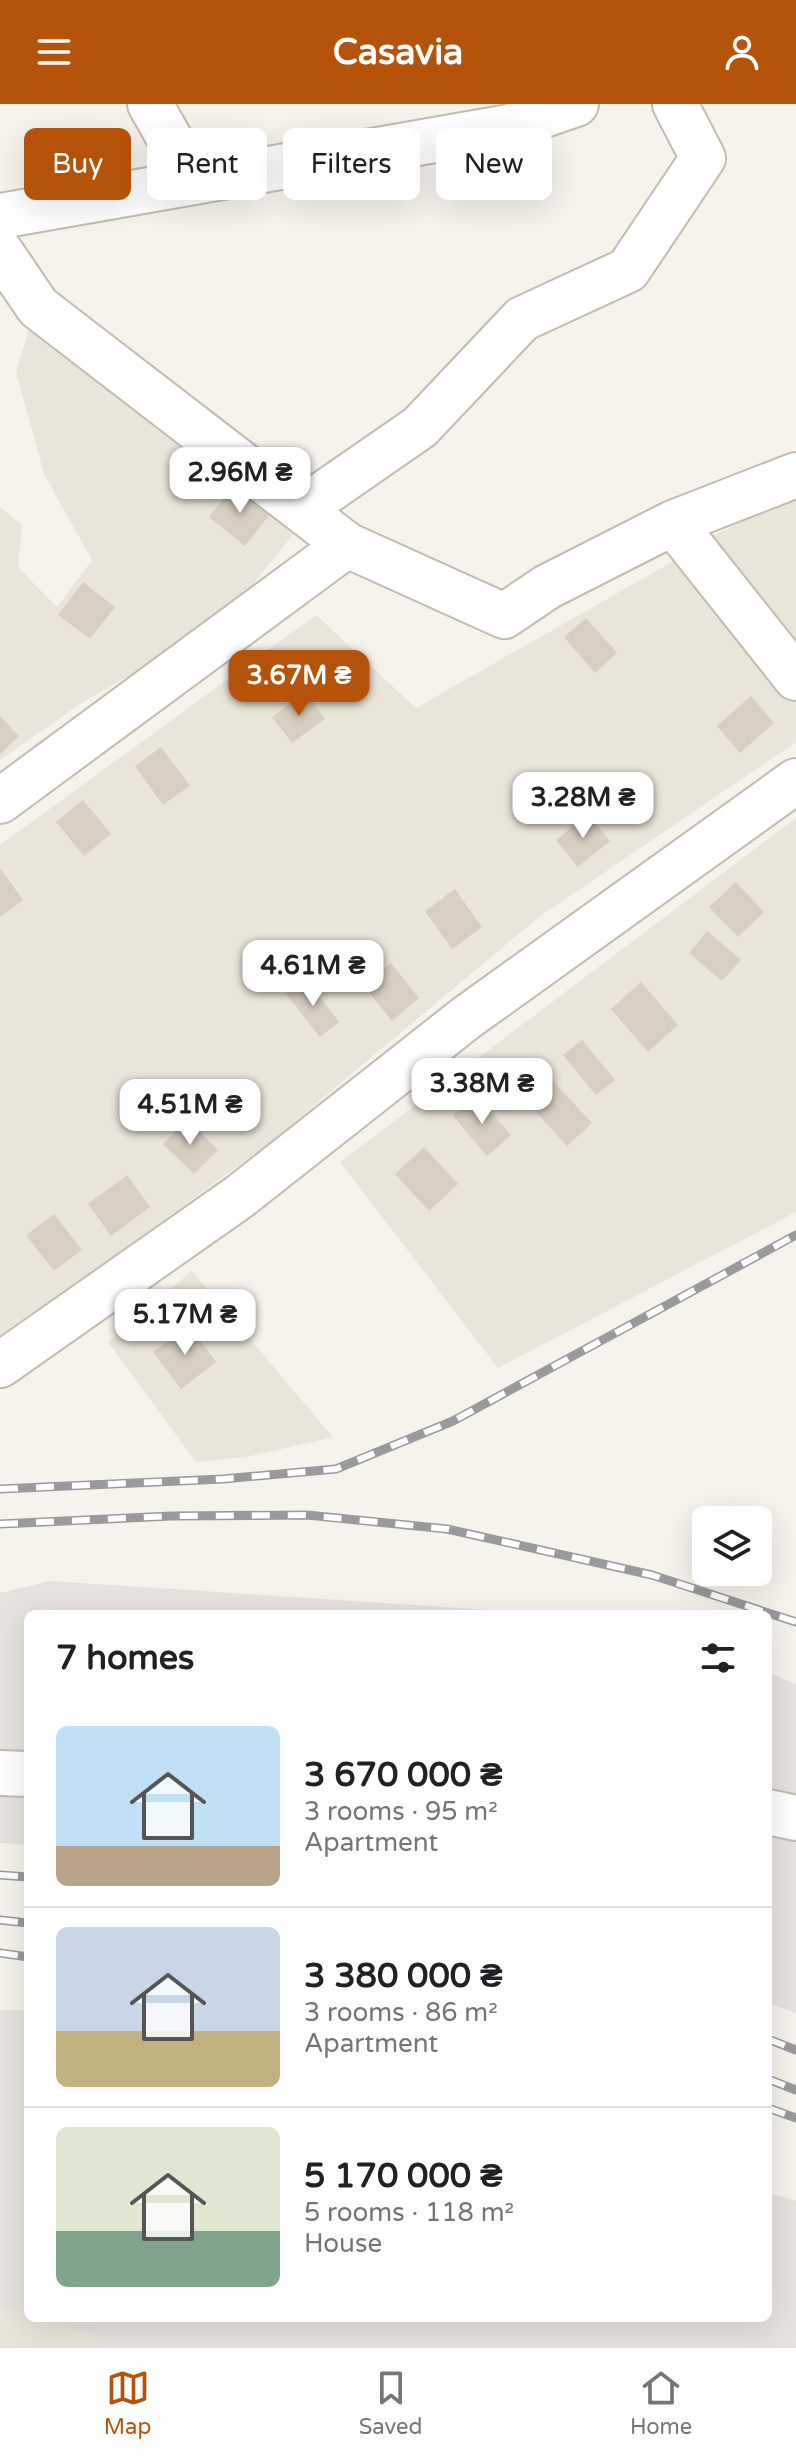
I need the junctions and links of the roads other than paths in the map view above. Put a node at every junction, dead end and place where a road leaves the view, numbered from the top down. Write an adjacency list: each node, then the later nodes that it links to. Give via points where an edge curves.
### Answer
1 (150, 104): 4 (street)
2 (576, 104): 5 (street, via 509,127)
3 (675, 104): 10 (street, via 703,158 628,270 522,319 420,427)
4 (164, 128)
5 (267, 169)
6 (147, 190): 7 (street)
7 (0, 216)
8 (0, 251): 10 (street, via 38,307)
9 (796, 475): 11 (street)
10 (303, 508): 12 (street)
11 (673, 523): 12 (street, via 547,587 504,616); 13 (street)
12 (347, 545): 15 (street)
13 (796, 678)
14 (796, 781): 16 (street, via 466,1018 239,1197)
15 (0, 801)
16 (0, 1365)
17 (0, 1773): 18 (street)
18 (24, 1774)
19 (772, 1813): 20 (street)
20 (796, 1818)

